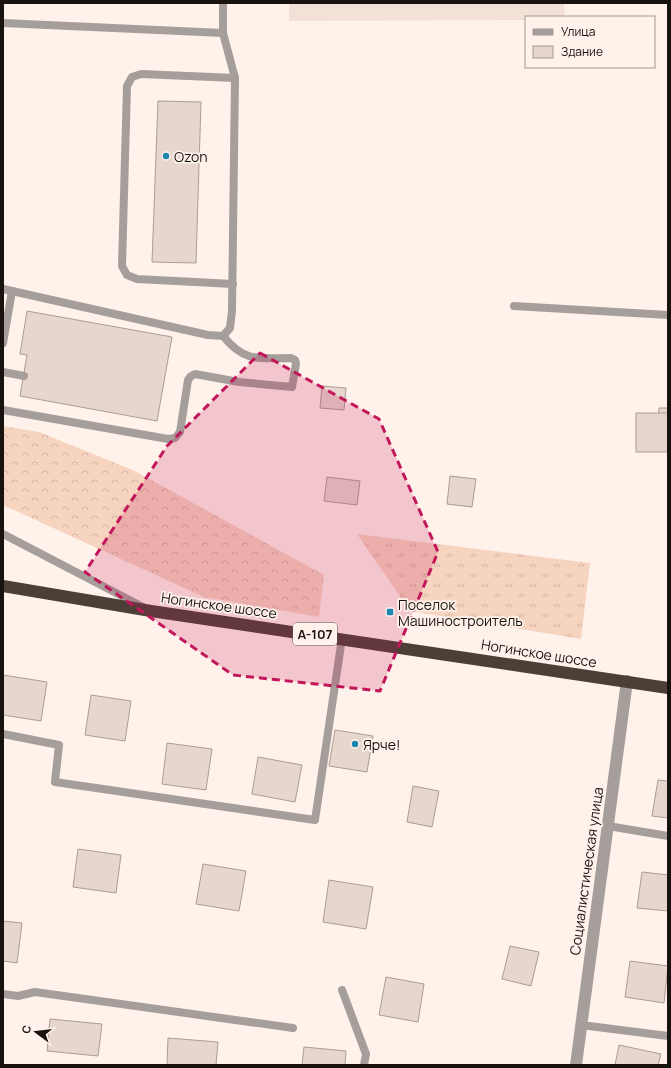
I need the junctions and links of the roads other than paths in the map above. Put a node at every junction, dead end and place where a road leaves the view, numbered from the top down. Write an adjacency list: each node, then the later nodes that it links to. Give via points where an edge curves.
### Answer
1 (223, 3): 3 (lane)
2 (3, 23): 3 (lane)
3 (223, 33): 4 (lane)
4 (235, 78): 5 (lane); 5 (lane, via 141,74 132,77 127,86 122,266 127,275 137,279)
5 (233, 284): 10 (lane, via 230,328)
6 (3, 289): 7 (lane)
7 (12, 291): 10 (lane, via 208,335); 11 (lane)
8 (514, 306): 9 (lane)
9 (668, 315)
10 (223, 336): 14 (lane, via 242,354 256,358 295,360 292,387 195,374 188,380 180,432 175,438 168,439)
11 (3, 343)
12 (3, 372): 13 (lane)
13 (24, 376)
14 (3, 410)
15 (3, 534): 17 (lane)
16 (3, 586): 17 (highway, Ногинское шоссе / А-107)
17 (151, 611): 18 (highway, Ногинское шоссе / А-107)
18 (342, 638): 19 (highway, Ногинское шоссе / А-107); 21 (lane, via 315,820 55,782 59,745)
19 (627, 681): 20 (highway, Ногинское шоссе / А-107); 22 (street, Социалистическая улица)
20 (668, 688)
21 (3, 734)
22 (608, 826): 23 (lane); 26 (street, Социалистическая улица)
23 (668, 836)
24 (342, 990): 29 (lane, via 366,1054)
25 (3, 994): 27 (lane, via 18,996 35,992)
26 (581, 1025): 28 (lane); 30 (street, Социалистическая улица)
27 (293, 1028)
28 (668, 1036)
29 (364, 1065)
30 (576, 1065)

